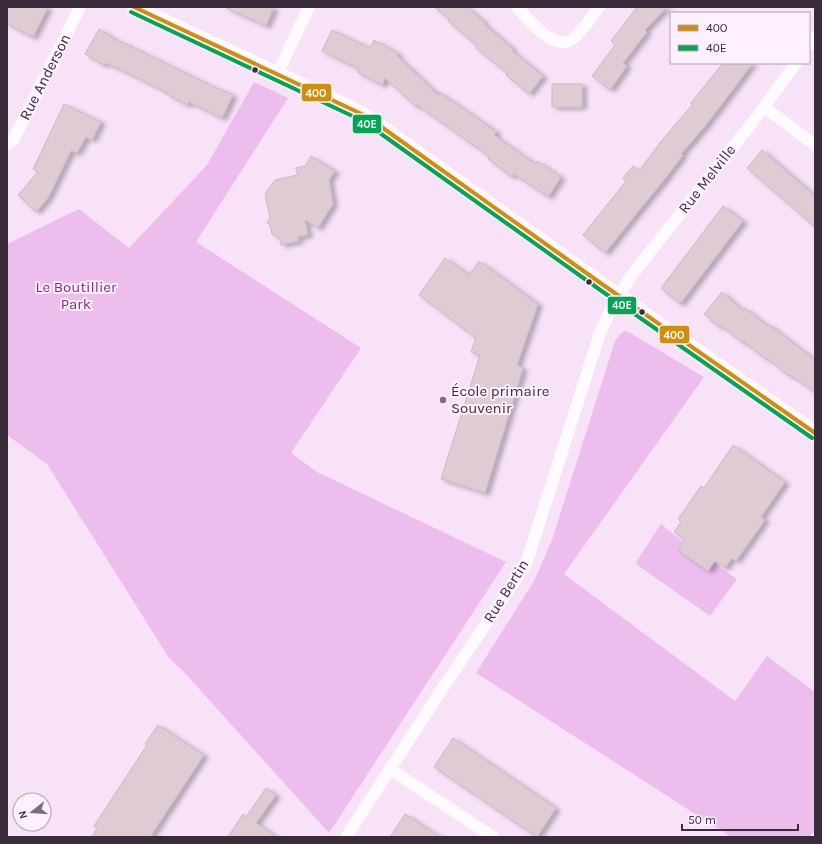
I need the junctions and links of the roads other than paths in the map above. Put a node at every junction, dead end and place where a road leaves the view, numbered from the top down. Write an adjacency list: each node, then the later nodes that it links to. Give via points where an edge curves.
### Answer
1 (80, 7): 9 (street, Rue Anderson, via 13,140)
2 (134, 7): 7 (street)
3 (309, 7): 7 (street)
4 (516, 7): 5 (street, via 549,39 560,43 574,37)
5 (599, 7)
6 (795, 64): 8 (street, Rue Melville)
7 (277, 74): 11 (street, via 366,116)
8 (764, 107): 10 (street); 11 (street, Rue Melville, via 631,276)
9 (7, 144)
10 (815, 145)
11 (619, 295): 12 (street); 13 (street, Rue Bertin, via 600,332 527,561)
12 (815, 433)
13 (390, 769): 14 (street, Rue Bertin); 15 (street)
14 (346, 837)
15 (493, 837)

